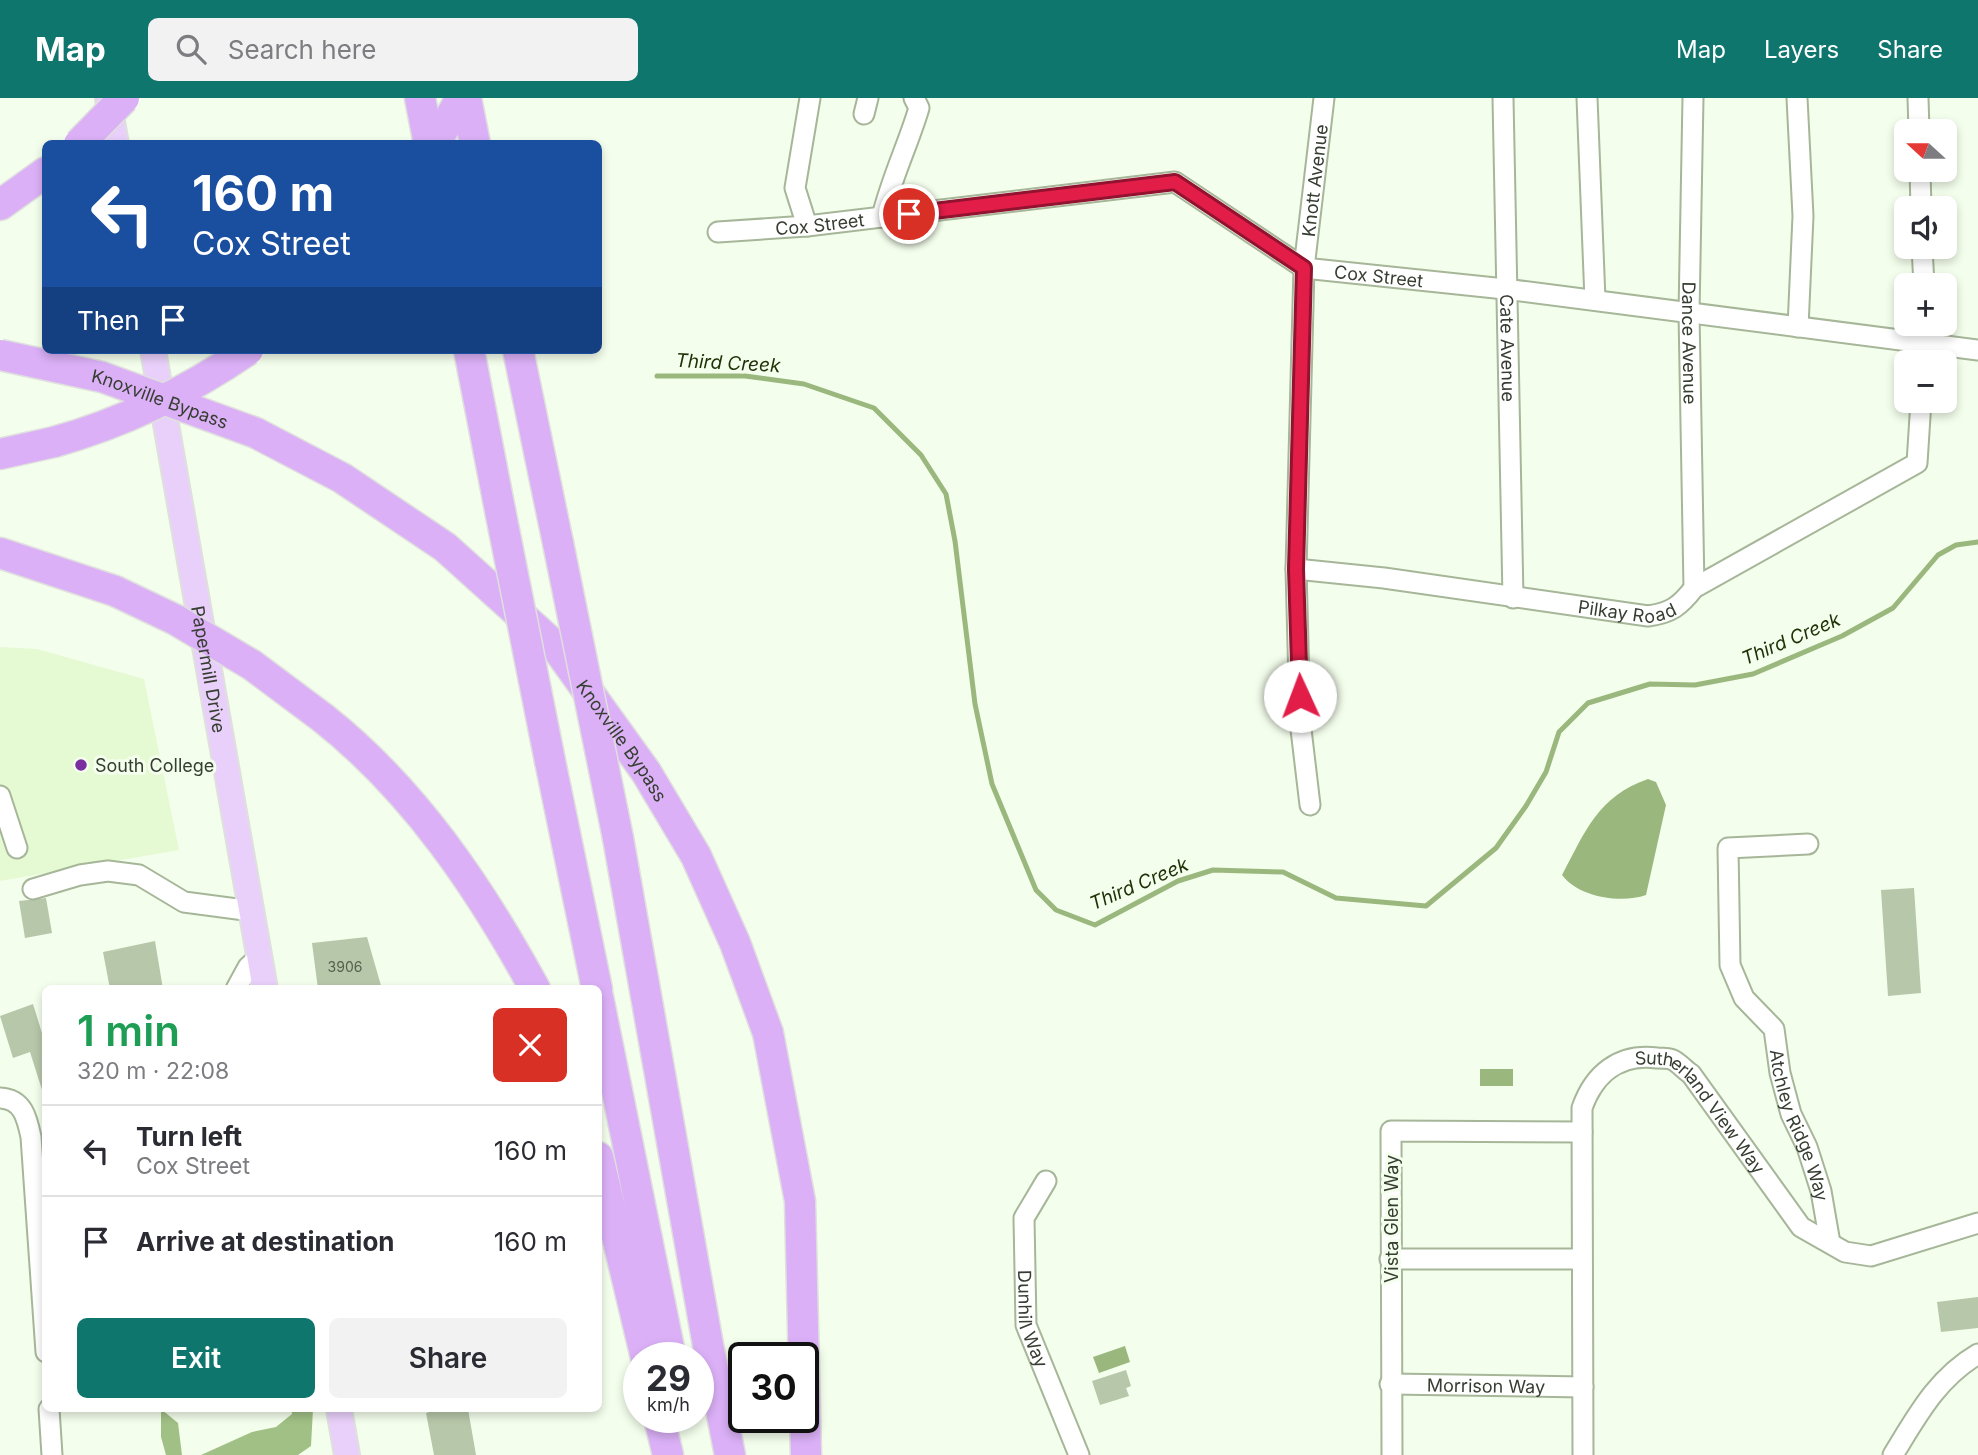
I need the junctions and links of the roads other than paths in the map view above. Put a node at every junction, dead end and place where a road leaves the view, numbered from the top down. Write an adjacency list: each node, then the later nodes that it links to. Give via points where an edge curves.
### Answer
1 (108, 98): 15 (main road)
2 (124, 98): 14 (highway, bridge)
3 (420, 98): 16 (highway)
4 (463, 98): 17 (highway); 18 (highway)
5 (810, 98): 22 (street, via 795,188)
6 (914, 98): 21 (street, via 919,108 890,181)
7 (1324, 98): 24 (street, Knott Avenue)
8 (1503, 98): 25 (street, Cate Avenue)
9 (1587, 98): 26 (street)
10 (1693, 98): 27 (street, Dance Avenue)
11 (1797, 98): 28 (street, via 1803,216)
12 (1919, 98): 13 (street)
13 (1919, 119)
14 (83, 140)
15 (115, 140)
16 (428, 140)
17 (437, 140)
18 (474, 140)
19 (42, 175): 20 (highway)
20 (0, 205)
21 (882, 217): 22 (street, Cox Street); 24 (street, Cox Street, via 1175,182)
22 (807, 226): 23 (street, Cox Street)
23 (719, 232)
24 (1304, 268): 25 (street, Cox Street); 40 (street, Knott Avenue)
25 (1505, 289): 26 (street, Cox Street); 42 (street, Cate Avenue)
26 (1595, 300): 27 (street, Cox Street)
27 (1689, 313): 28 (street, Cox Street); 41 (street, Dance Avenue)
28 (1798, 327): 29 (street, Cox Street)
29 (1910, 350)
30 (1978, 351): 31 (street, Cox Street)
31 (1957, 352)
32 (154, 354): 48 (main road, Papermill Drive)
33 (242, 354): 38 (highway, bridge, via 154,406 98,429)
34 (470, 354): 53 (highway, bridge)
35 (519, 354): 77 (highway, bridge, via 618,838)
36 (0, 355): 78 (highway, Knoxville Bypass, bridge, via 102,377 256,432 342,478 445,547 556,647 646,772 696,856 768,1033 800,1201)
37 (1920, 413): 41 (street, Pilkay Road, via 1917,463)
38 (0, 454)
39 (0, 553): 52 (highway, bridge, via 115,592 176,620 252,665 323,718 400,792 455,857 498,920)
40 (1296, 569): 42 (street, Pilkay Road); 44 (street, Knott Avenue, via 1300,722)
41 (1694, 587): 42 (street, Pilkay Road, via 1680,606 1648,616)
42 (1513, 598)
43 (0, 796): 46 (street)
44 (1310, 806)
45 (1808, 844): 60 (street, Atchley Ridge Way, via 1728,848 1730,965 1744,998 1774,1029 1780,1073 1821,1191)
46 (17, 848)
47 (33, 889): 48 (street, via 80,874 108,871 139,875 184,902)
48 (252, 911): 49 (main road, Papermill Drive)
49 (260, 956): 50 (street, via 247,967); 51 (main road, Papermill Drive)
50 (238, 985)
51 (264, 985)
52 (533, 985)
53 (596, 985)
54 (602, 1017): 65 (highway)
55 (0, 1098): 63 (street, via 11,1098 25,1111 32,1138)
56 (1582, 1132): 60 (street, Sutherland View Way, via 1588,1089 1601,1073 1620,1061 1646,1056 1672,1059 1690,1074 1801,1227); 61 (street, Vista Glen Way, via 1391,1131); 62 (street, Sutherland View Way)
57 (602, 1174): 64 (highway)
58 (1046, 1181): 79 (street, Dunhill Way, via 1024,1218 1026,1325)
59 (1978, 1223): 60 (street, Sutherland View Way, via 1871,1256 1845,1252)
60 (1830, 1243)
61 (1391, 1259): 62 (street); 67 (street, Vista Glen Way)
62 (1581, 1259): 68 (street, Sutherland View Way)
63 (42, 1291)
64 (642, 1342)
65 (668, 1342)
66 (1978, 1354): 82 (street, via 1935,1388)
67 (1390, 1384): 68 (street, Morrison Way); 80 (street, Vista Glen Way)
68 (1583, 1387): 81 (street, Sutherland View Way)
69 (49, 1412): 73 (street)
70 (340, 1412): 74 (main road)
71 (663, 1433): 75 (highway)
72 (683, 1433): 76 (highway)
73 (52, 1455)
74 (347, 1455)
75 (668, 1455)
76 (687, 1455)
77 (730, 1455)
78 (806, 1455)
79 (1079, 1455)
80 (1392, 1455)
81 (1583, 1455)
82 (1893, 1455)

